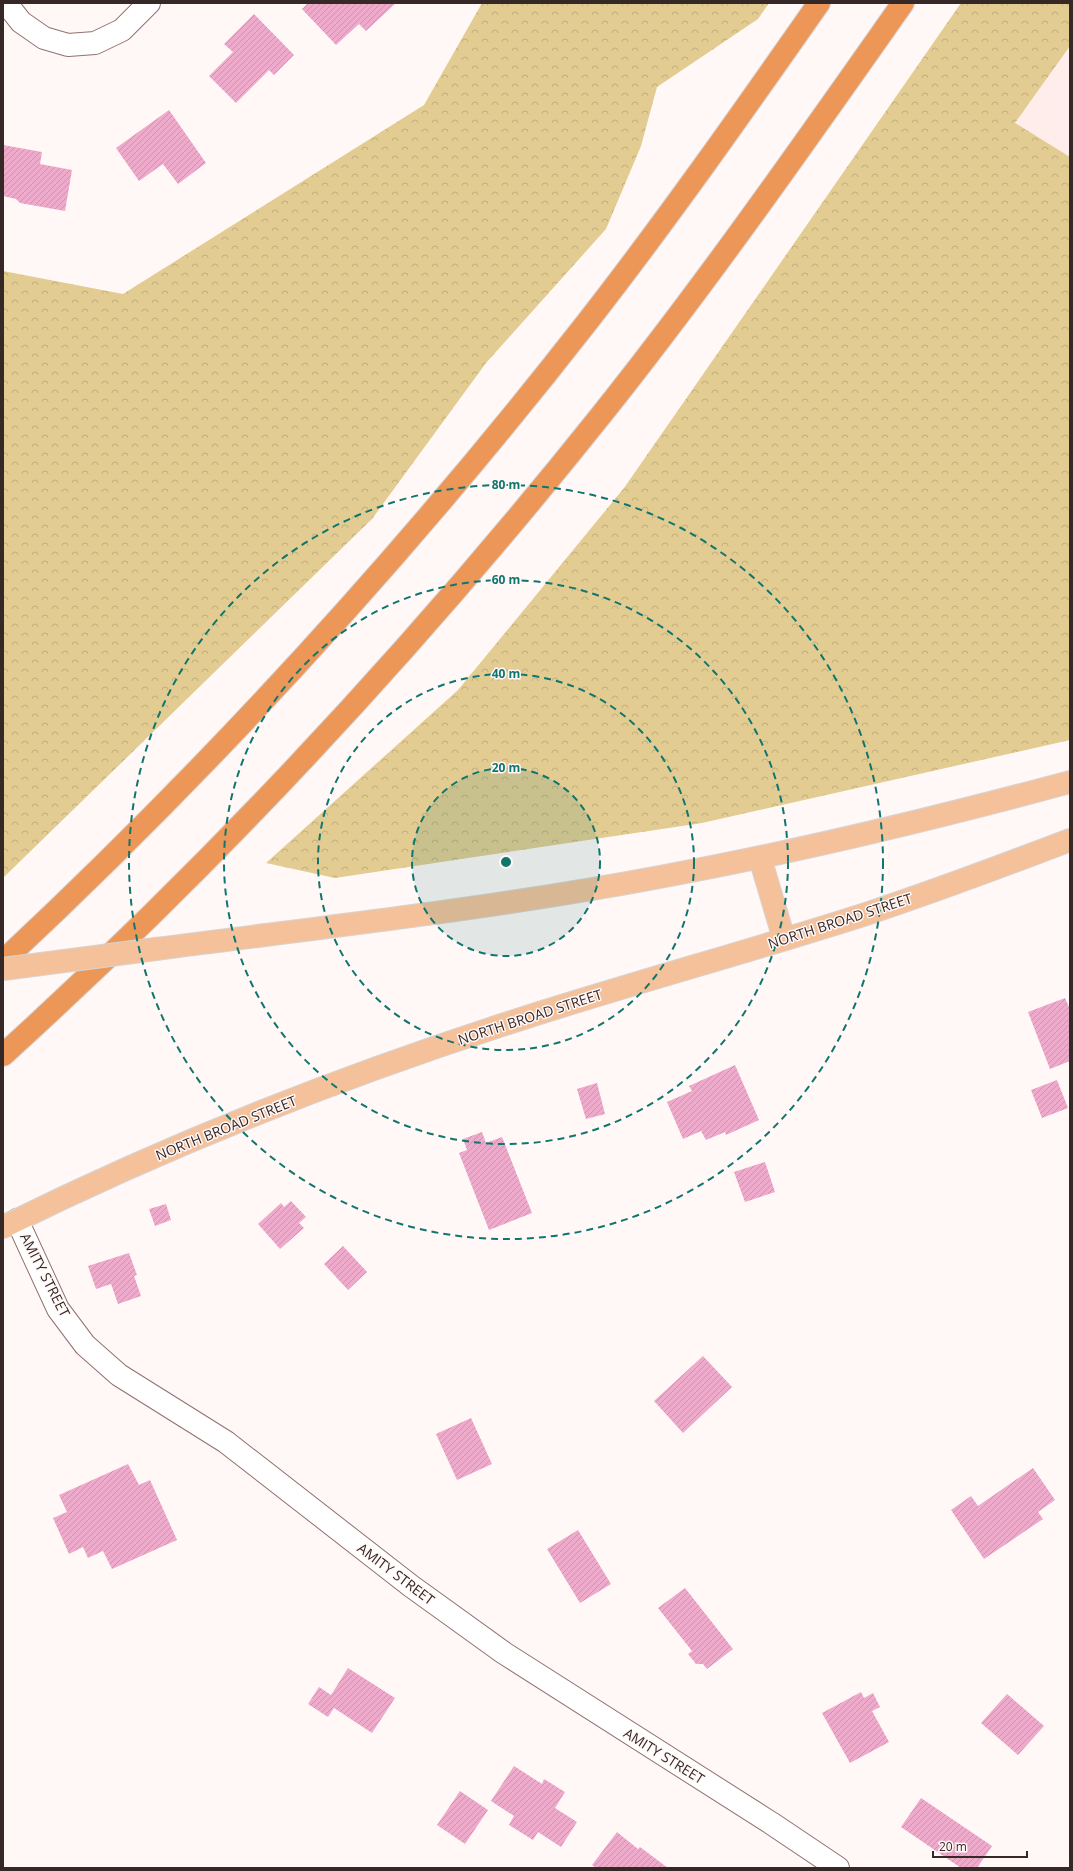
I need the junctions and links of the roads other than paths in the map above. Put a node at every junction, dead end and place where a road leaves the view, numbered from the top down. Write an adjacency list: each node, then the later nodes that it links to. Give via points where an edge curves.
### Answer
1 (6, 3): 2 (street, via 21,22 44,38 68,45 95,43 122,30)
2 (149, 3)
3 (819, 3): 9 (highway, via 653,237 528,397 403,547 208,759)
4 (902, 3): 11 (highway, via 749,221 664,334 603,413 481,560 406,647 253,812 135,931)
5 (1070, 782): 7 (main road)
6 (1070, 840): 8 (main road, NORTH BROAD STREET, via 927,893)
7 (760, 858): 8 (main road); 10 (main road, bridge, via 541,896)
8 (784, 940): 12 (main road, NORTH BROAD STREET, via 529,1016 360,1075 173,1148)
9 (3, 961)
10 (3, 969)
11 (3, 1055)
12 (10, 1223): 13 (street, AMITY STREET, via 58,1309 85,1345 119,1375 226,1442 412,1586 504,1653 771,1822)
13 (838, 1868)

